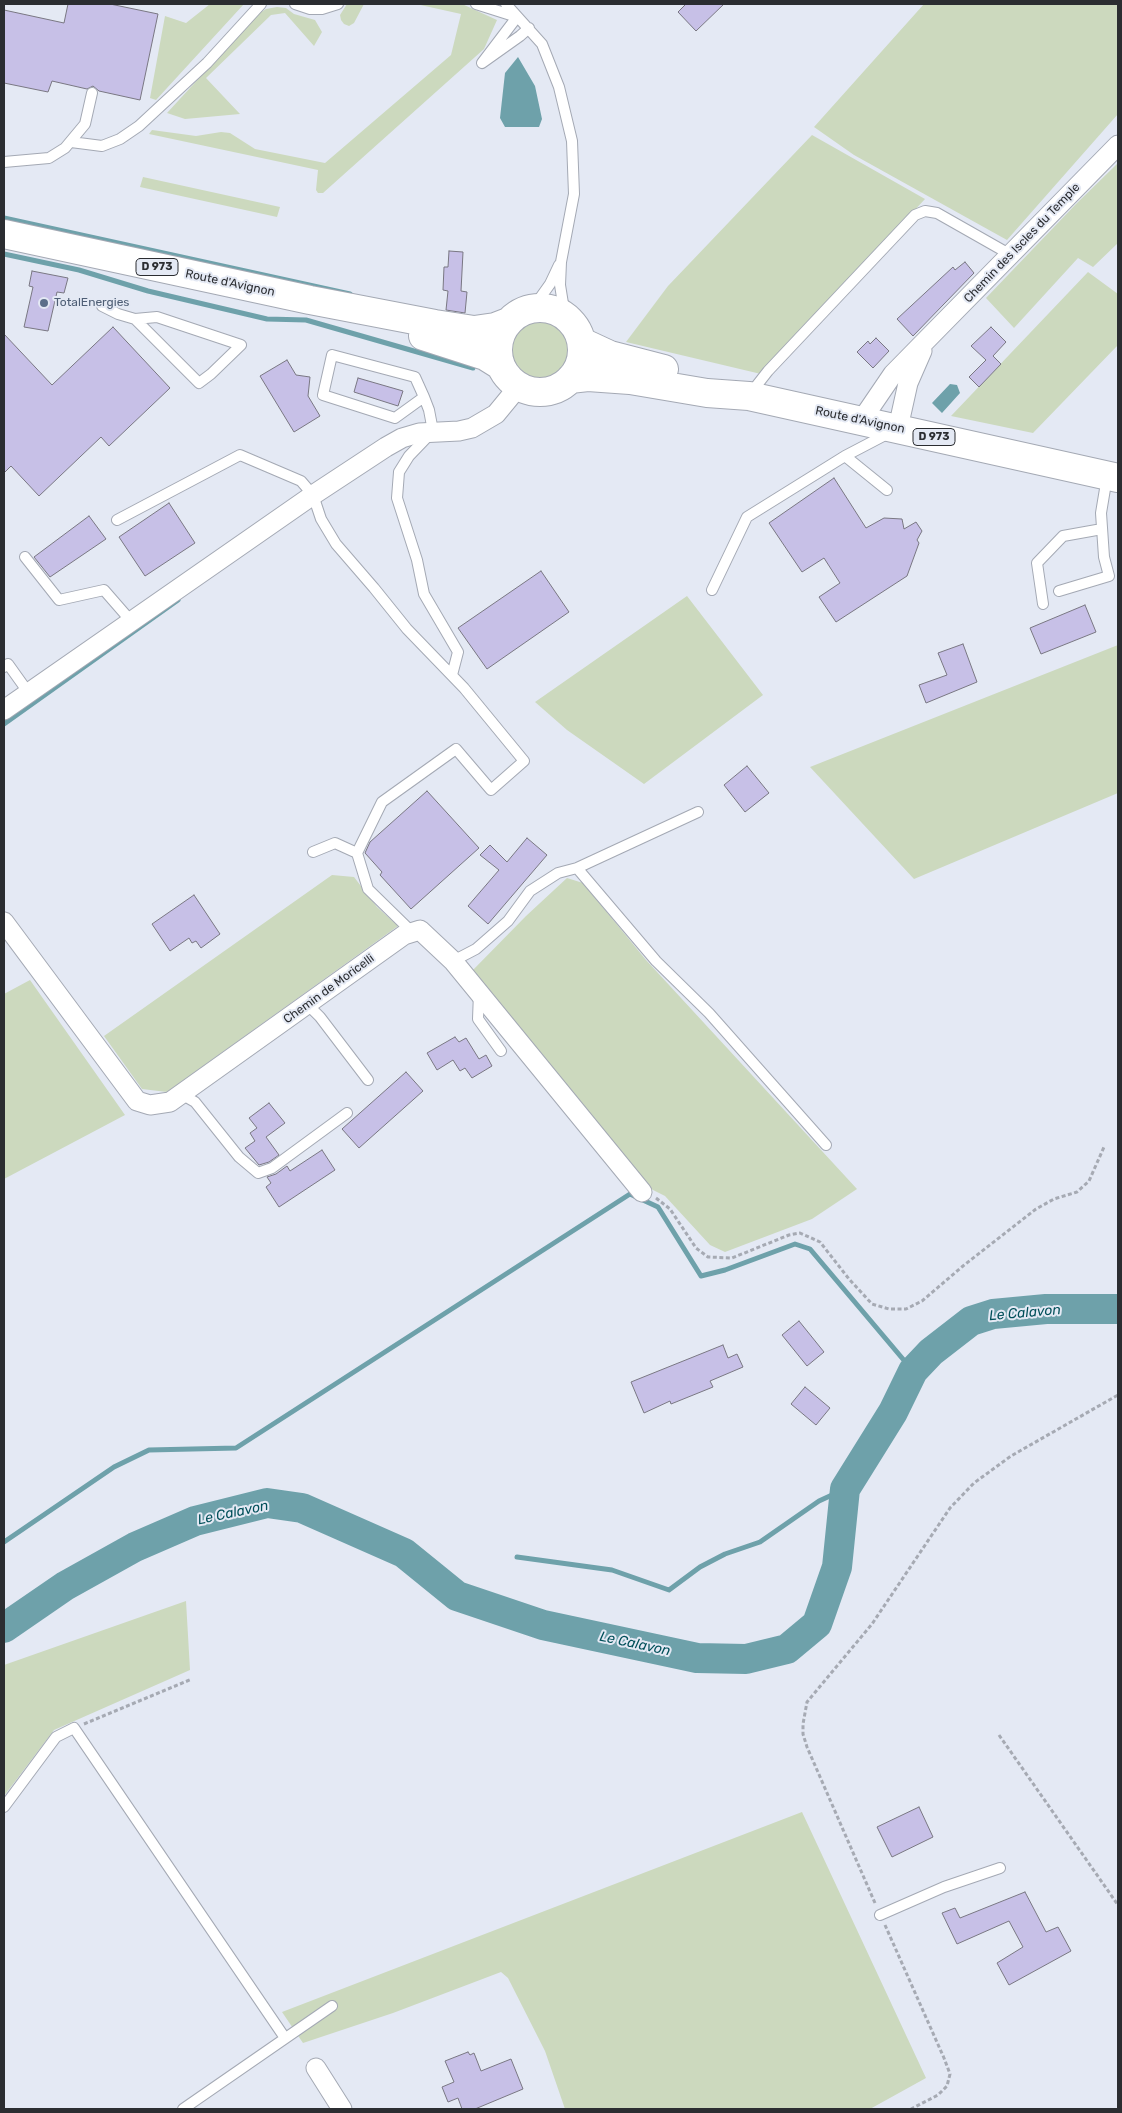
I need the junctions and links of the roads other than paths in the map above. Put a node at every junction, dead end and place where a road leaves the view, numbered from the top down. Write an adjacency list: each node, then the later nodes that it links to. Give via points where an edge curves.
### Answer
1 (261, 4): 9 (lane, via 207,63 139,126 102,146)
2 (295, 4): 3 (lane, via 322,10)
3 (338, 4)
4 (476, 4): 6 (lane)
5 (506, 4): 6 (lane)
6 (517, 17): 7 (lane); 7 (lane, via 482,63)
7 (529, 28): 14 (lane, via 542,44 560,87 572,141 574,194)
8 (92, 93): 9 (lane, via 85,124)
9 (71, 142): 11 (lane, via 49,158)
10 (1118, 145): 13 (street, Chemin des Iscles du Temple)
11 (4, 162)
12 (4, 234): 15 (main road, Route d'Avignon / D 973)
13 (1011, 255): 22 (street, Chemin des Iscles du Temple); 26 (lane, via 937,213 925,211 915,215)
14 (561, 262): 17 (lane); 18 (lane, via 560,285)
15 (310, 300): 20 (main road, Route d'Avignon / D 973, via 474,330); 23 (main road, Route d'Avignon / D 973, via 485,356)
16 (102, 306): 19 (lane)
17 (533, 308): 18 (main road, via 550,309); 20 (main road)
18 (565, 316): 21 (main road, via 576,327)
19 (135, 319): 19 (lane, via 156,317 241,345 199,382)
20 (508, 322): 23 (main road, via 498,343)
21 (582, 342): 24 (main road, via 581,358); 26 (main road, Route d'Avignon / D 973, via 627,360 716,382)
22 (926, 342): 28 (street, Chemin des Iscles du Temple, via 893,374); 29 (street, Chemin des Iscles du Temple, via 908,384)
23 (501, 366): 25 (main road)
24 (570, 380): 25 (main road, via 545,392); 26 (main road, Route d'Avignon / D 973, via 588,377 630,380)
25 (519, 386): 30 (street, via 496,414 472,428)
26 (749, 396): 28 (main road, Route d'Avignon / D 973)
27 (424, 397): 27 (lane, via 415,377 332,355 323,395 396,418); 30 (lane)
28 (861, 421): 29 (main road, Route d'Avignon / D 973)
29 (898, 428): 31 (lane); 32 (main road, Route d'Avignon / D 973)
30 (434, 431): 34 (street, via 402,438); 43 (lane, via 409,456 399,472 397,498 424,594 458,652)
31 (845, 456): 33 (lane); 38 (lane, via 747,517)
32 (1113, 477): 36 (lane, via 1100,513)
33 (887, 490)
34 (313, 494): 35 (lane, via 301,481 240,455); 41 (street); 43 (lane, via 321,519 336,544 407,629)
35 (117, 520)
36 (1102, 529): 39 (lane, via 1109,576); 40 (lane, via 1064,536 1036,563)
37 (25, 557): 41 (lane, via 59,600 104,590)
38 (712, 590)
39 (1058, 591)
40 (1043, 604)
41 (131, 621): 44 (street)
42 (4, 667): 44 (lane, via 8,664)
43 (452, 675): 48 (lane, via 524,761 490,790 456,749 382,802)
44 (28, 692): 45 (street)
45 (4, 710)
46 (698, 812): 49 (lane)
47 (313, 852): 48 (lane, via 335,843)
48 (357, 853): 51 (lane, via 368,889)
49 (577, 868): 52 (lane, via 558,873 530,891 508,921 476,949); 59 (lane, via 656,961 709,1012)
50 (4, 922): 57 (street, Chemin de Moricelli, via 137,1101 150,1105 170,1102)
51 (412, 932): 52 (street, via 420,930); 54 (street, Chemin de Moricelli)
52 (453, 961): 53 (street)
53 (479, 992): 55 (lane, via 478,1019); 60 (street)
54 (307, 1004): 56 (lane); 57 (street, Chemin de Moricelli)
55 (501, 1051)
56 (368, 1080)
57 (182, 1094): 58 (lane, via 195,1102 239,1157 258,1173 272,1168)
58 (346, 1113)
59 (826, 1145)
60 (642, 1192)
61 (4, 1807): 65 (lane, via 56,1737 74,1728)
62 (1000, 1868): 63 (lane, via 944,1887)
63 (880, 1915)
64 (332, 2006): 65 (lane)
65 (285, 2038): 67 (lane)
66 (316, 2068): 68 (street)
67 (183, 2109)
68 (342, 2109)

